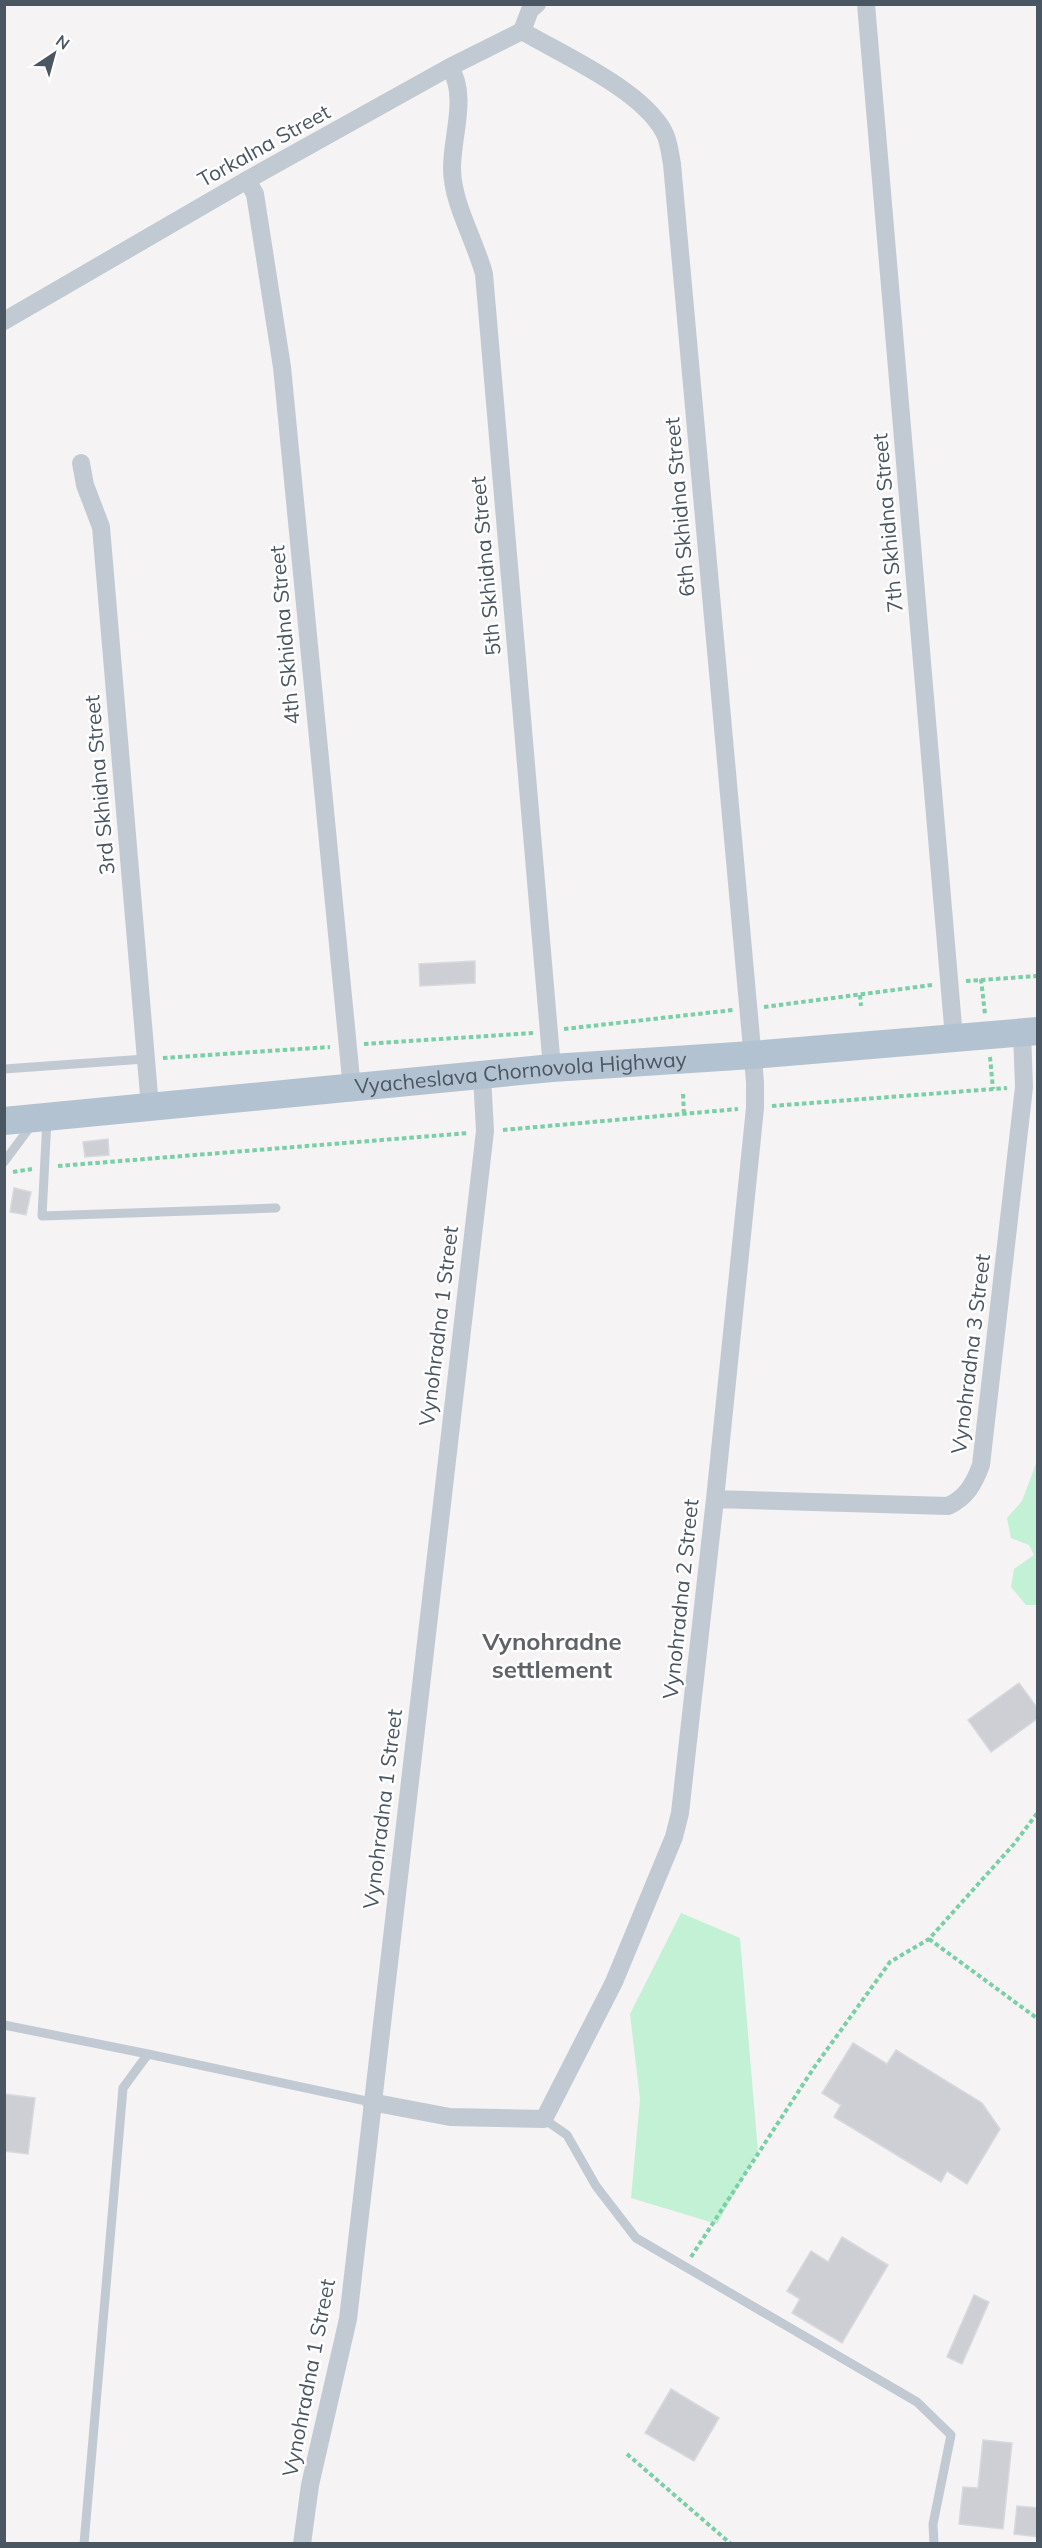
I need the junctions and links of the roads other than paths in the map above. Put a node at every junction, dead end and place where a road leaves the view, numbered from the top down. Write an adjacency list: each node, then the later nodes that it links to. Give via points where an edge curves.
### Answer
1 (537, 4): 3 (street, via 530,10)
2 (866, 4): 9 (street, 7th Skhidna Street)
3 (522, 30): 4 (street, Torkalna Street); 10 (street, 6th Skhidna Street, via 627,92 649,111 665,133 672,164)
4 (450, 67): 5 (street, Torkalna Street); 12 (street, 5th Skhidna Street, via 458,86 452,178 484,274)
5 (247, 180): 6 (street, Torkalna Street); 15 (street, 4th Skhidna Street, via 255,194 282,367)
6 (4, 321)
7 (81, 463): 11 (street, 3rd Skhidna Street, via 101,526)
8 (1030, 1032): 9 (main road, Vyacheslava Chornovola Highway); 21 (street, Vynohradna 3 Street, via 981,1465 966,1494 948,1506)
9 (954, 1038): 10 (main road, Vyacheslava Chornovola Highway)
10 (752, 1055): 12 (main road, Vyacheslava Chornovola Highway); 21 (street, Vynohradna 2 Street, via 755,1108)
11 (145, 1059): 13 (lane); 16 (street, 3rd Skhidna Street)
12 (552, 1068): 14 (main road, Vyacheslava Chornovola Highway)
13 (4, 1070)
14 (482, 1076): 15 (main road, Vyacheslava Chornovola Highway); 24 (street, Vynohradna 1 Street, via 485,1131)
15 (352, 1089): 16 (main road, Vyacheslava Chornovola Highway)
16 (150, 1107): 17 (main road, Vyacheslava Chornovola Highway)
17 (42, 1118): 18 (main road, Vyacheslava Chornovola Highway); 19 (lane); 20 (lane, via 42,1216)
18 (4, 1121)
19 (4, 1162)
20 (276, 1208)
21 (715, 1499): 25 (street, Vynohradna 2 Street, via 680,1813 674,1837 614,1982)
22 (4, 2025): 23 (lane)
23 (148, 2055): 24 (lane); 26 (lane, via 123,2088)
24 (371, 2102): 25 (street, via 450,2117); 27 (street, Vynohradna 1 Street, via 348,2319 310,2486)
25 (544, 2119): 28 (lane, via 567,2135 596,2186 636,2238 917,2402 951,2436 933,2524)
26 (84, 2544)
27 (302, 2544)
28 (934, 2544)

